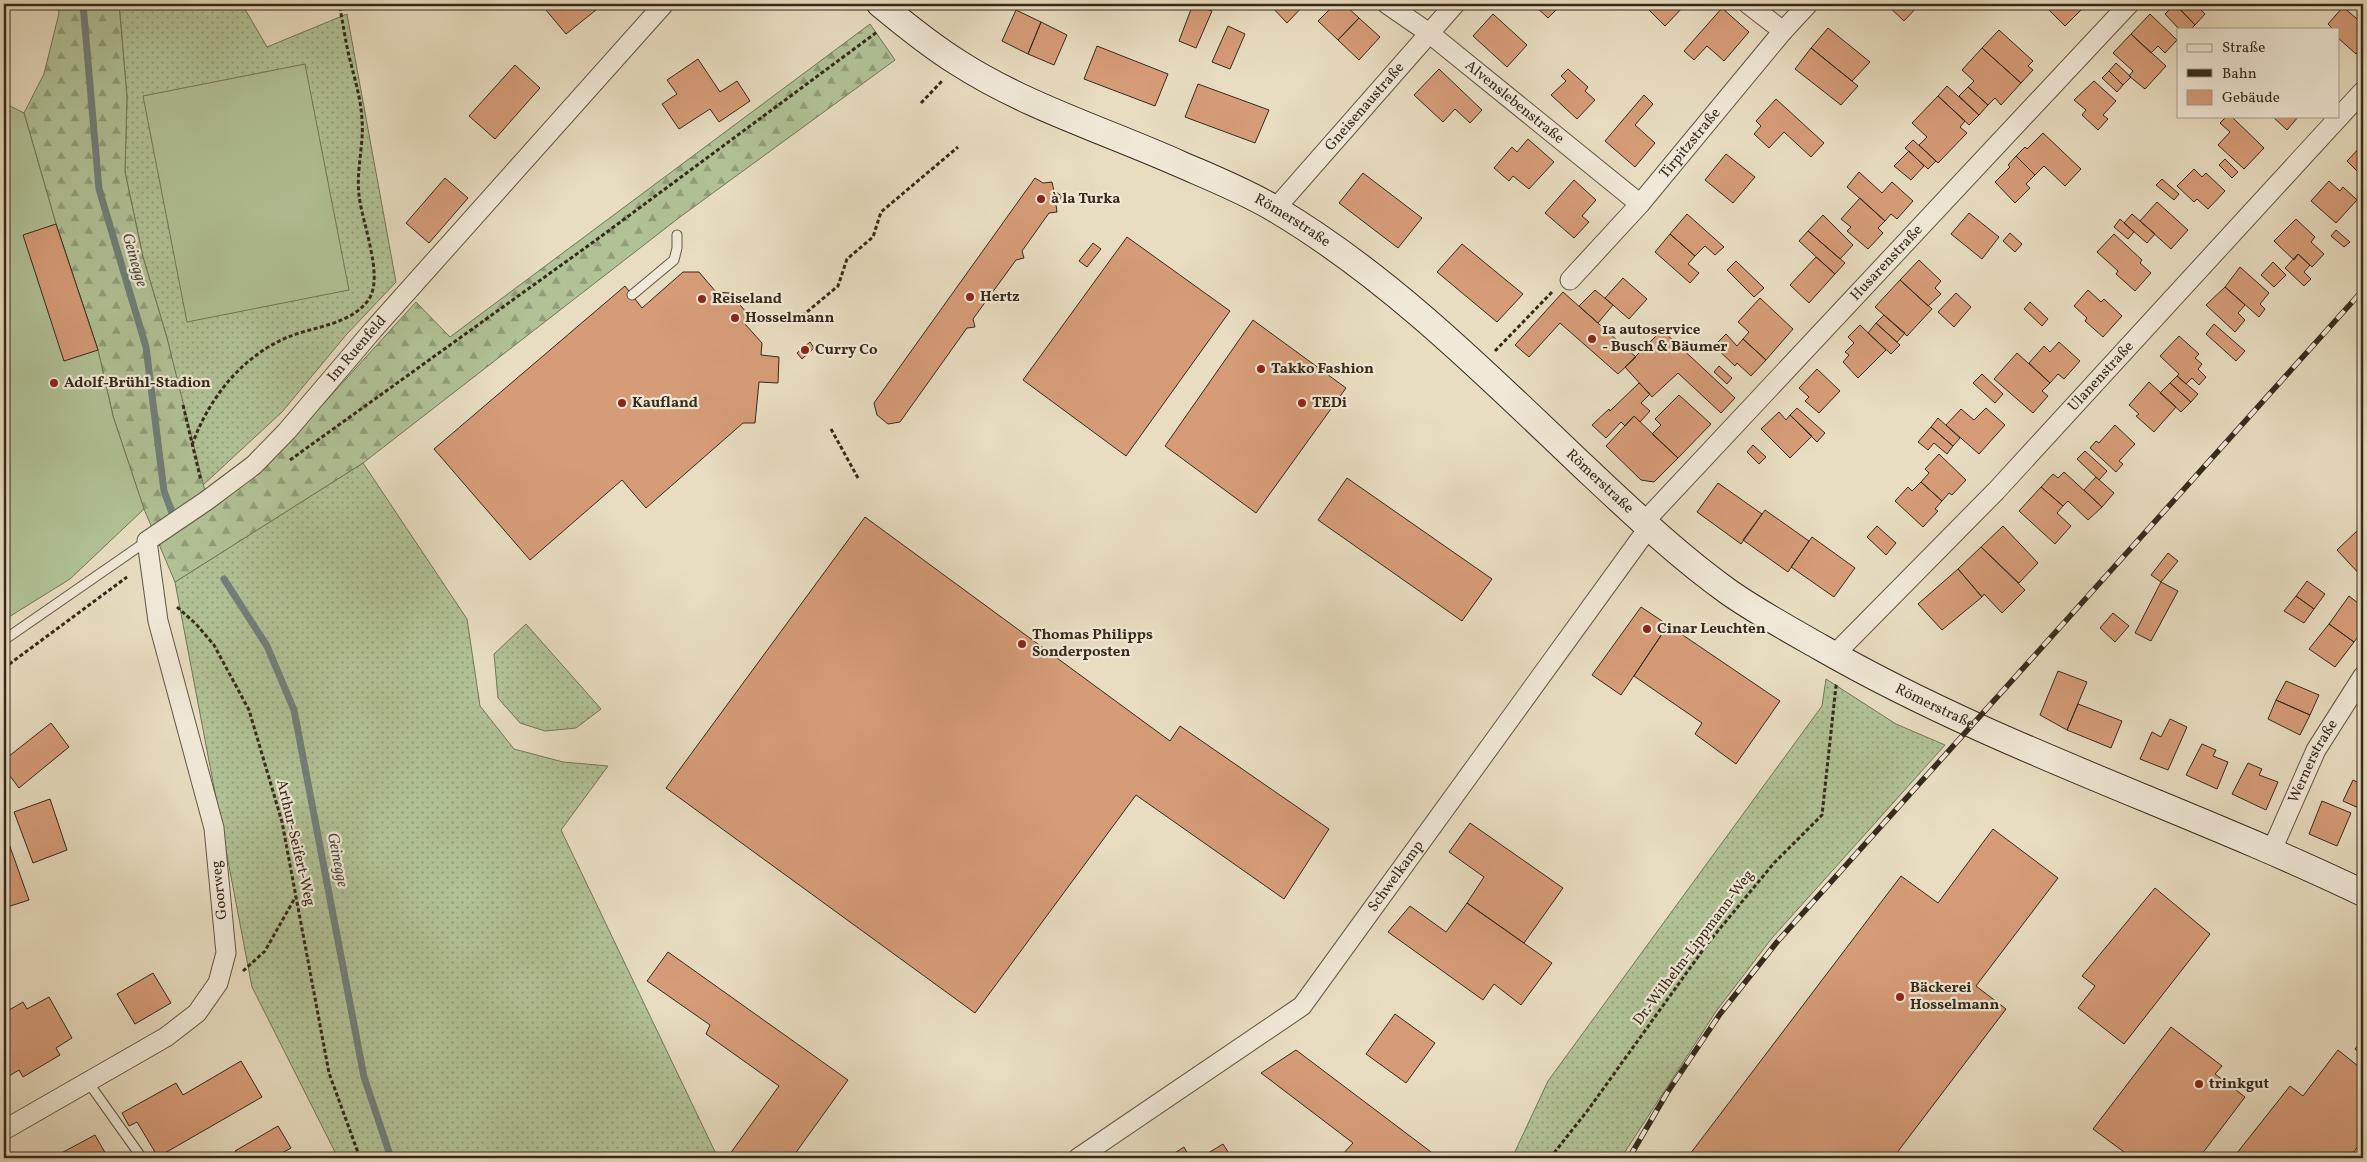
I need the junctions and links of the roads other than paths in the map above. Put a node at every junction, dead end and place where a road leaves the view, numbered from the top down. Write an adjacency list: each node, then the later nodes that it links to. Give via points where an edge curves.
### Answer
1 (664, 4): 19 (street, Im Ruenfeld, via 287,431 254,465)
2 (1387, 4): 9 (street, Alvenslebenstraße)
3 (1455, 4): 9 (street, Gneisenaustraße)
4 (1748, 4): 8 (street)
5 (1808, 4): 8 (street, Tirpitzstraße)
6 (2129, 4): 18 (street, Husarenstraße)
7 (889, 11): 14 (main road, Römerstraße, via 958,63 1029,100)
8 (1783, 31): 13 (street, Tirpitzstraße)
9 (1429, 32): 13 (street, Alvenslebenstraße); 14 (street, Gneisenaustraße)
10 (2363, 91): 11 (street, Ulanenstraße)
11 (2340, 116)
12 (2338, 118): 21 (street, Ulanenstraße, via 1996,491)
13 (1640, 204): 16 (street, Tirpitzstraße)
14 (1275, 208): 18 (main road, Römerstraße, via 1401,297)
15 (677, 235): 17 (lane, via 674,260)
16 (1570, 280)
17 (632, 296)
18 (1646, 524): 21 (main road, Römerstraße, via 1732,594); 28 (street, Schwelkamp, via 1302,1006)
19 (147, 551): 20 (lane, Im Ruenfeld); 25 (street, Goorweg, via 158,621 214,828 226,953 218,983 197,1013 166,1037)
20 (4, 640)
21 (1834, 655): 23 (main road, Römerstraße, via 1971,725)
22 (2363, 676): 23 (street, Wernerstraße, via 2316,750)
23 (2271, 852): 24 (main road, Römerstraße)
24 (2363, 893)
25 (88, 1082): 26 (street, Goorweg); 27 (lane)
26 (4, 1130)
27 (142, 1158)
28 (1078, 1158)

